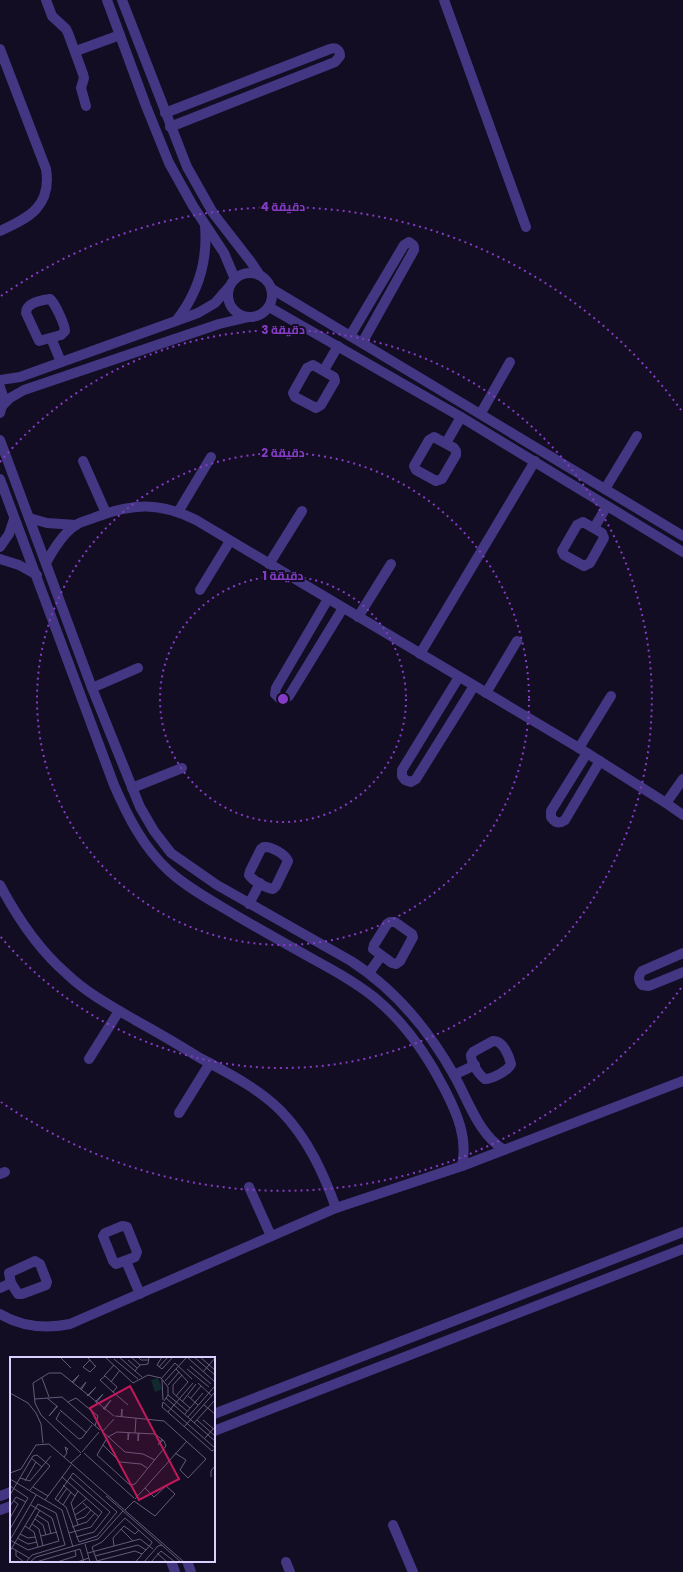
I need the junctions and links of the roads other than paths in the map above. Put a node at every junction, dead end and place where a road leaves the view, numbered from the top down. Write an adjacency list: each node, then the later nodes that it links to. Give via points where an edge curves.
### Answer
1 (46, 0): 7 (street, via 52,16 66,29)
2 (106, 0): 5 (street)
3 (122, 0): 10 (street)
4 (444, 0): 16 (street)
5 (120, 35): 7 (street); 12 (street)
6 (0, 49): 17 (street, via 48,177 44,197 34,212)
7 (76, 51): 11 (street, via 83,74 81,88)
8 (294, 64): 9 (street); 9 (street, via 334,48 340,52 335,62); 13 (street)
9 (299, 77): 14 (street)
10 (160, 101): 12 (street); 13 (street)
11 (86, 106)
12 (146, 106): 15 (street, via 180,185)
13 (165, 114): 14 (street)
14 (170, 127): 20 (street, via 186,167 203,197)
15 (205, 226): 21 (street, via 224,253); 25 (street, via 206,249 202,272 189,303)
16 (526, 227)
17 (0, 231)
18 (391, 268): 19 (street); 19 (street, via 404,245 411,243 414,250); 26 (street)
19 (401, 273): 28 (street)
20 (259, 274): 21 (street, via 244,274); 22 (street, via 267,280)
21 (232, 283): 24 (street, via 228,298 232,307 239,314); 25 (street, via 223,296 207,309)
22 (272, 289): 23 (street); 26 (street)
23 (269, 307): 24 (street, via 262,314); 29 (street)
24 (249, 317): 35 (street, via 219,324 24,390 10,398)
25 (175, 322): 30 (street)
26 (350, 336): 28 (street)
27 (51, 338): 27 (street, via 63,333 65,329 53,301 48,299 28,306 26,313 37,339 41,341); 30 (street)
28 (362, 343): 36 (street)
29 (338, 346): 32 (street); 37 (street)
30 (61, 362): 33 (street, via 20,377)
31 (510, 362): 36 (street)
32 (324, 370): 32 (street, via 309,366 294,390 294,395 314,408 319,407 335,381 334,377)
33 (0, 380)
34 (0, 387): 35 (street, via 3,394)
35 (1, 411)
36 (481, 413): 45 (street)
37 (461, 417): 39 (street); 43 (street)
38 (637, 436): 45 (street)
39 (446, 443): 39 (street, via 434,437 430,438 416,462 415,468 434,481 440,480 456,453 455,449)
40 (1, 446): 51 (street)
41 (211, 457): 49 (street)
42 (83, 461): 50 (street)
43 (534, 461): 47 (street); 69 (street)
44 (0, 479): 46 (street)
45 (605, 489): 55 (street)
46 (3, 496): 52 (street)
47 (606, 506): 54 (street); 58 (street)
48 (302, 511): 61 (street)
49 (178, 512): 50 (street, via 148,506 126,508); 56 (street)
50 (106, 514): 53 (street)
51 (29, 518): 53 (street); 60 (street)
52 (14, 519): 57 (street, via 9,534); 63 (street)
53 (76, 525): 60 (street, via 59,542)
54 (594, 528): 54 (street, via 582,522 578,523 562,553 582,566 588,565 604,538 603,534)
55 (683, 536)
56 (230, 541): 61 (street); 64 (street)
57 (0, 547)
58 (683, 552)
59 (0, 559): 63 (street, via 18,565)
60 (46, 563): 75 (street)
61 (269, 564): 65 (street)
62 (391, 564): 67 (street)
63 (37, 576): 91 (street, via 114,786 147,848 182,882)
64 (200, 590)
65 (328, 599): 66 (street); 70 (street)
66 (343, 608): 67 (street); 72 (street)
67 (358, 617): 69 (street)
68 (517, 642): 76 (street)
69 (420, 654): 73 (street)
70 (292, 661): 72 (street); 72 (street, via 276,688 275,694 279,698 289,696)
71 (138, 668): 75 (street)
72 (306, 670)
73 (459, 677): 74 (street); 78 (street)
74 (474, 686): 76 (street); 80 (street)
75 (92, 688): 84 (street)
76 (486, 693): 79 (street)
77 (611, 696): 79 (street)
78 (418, 745): 80 (street); 80 (street, via 402,770 405,780 411,782 416,779)
79 (583, 751): 81 (street); 81 (street, via 551,811 551,817 555,822 565,820)
80 (432, 753)
81 (600, 761): 85 (street)
82 (182, 768): 84 (street)
83 (683, 779): 85 (street)
84 (132, 788): 89 (street, via 146,820 172,853)
85 (666, 803): 86 (street)
86 (683, 815)
87 (260, 883): 89 (street)
88 (0, 884): 96 (street, via 27,928 53,961 81,986)
89 (249, 904): 90 (street)
90 (284, 923): 91 (street); 95 (street)
91 (275, 938): 104 (street, via 365,990 384,1006 413,1038 437,1075 460,1125 464,1151)
92 (683, 953): 94 (street, via 642,971 639,980 642,985 649,986)
93 (382, 956): 95 (street)
94 (683, 972)
95 (369, 973): 100 (street, via 404,1005 425,1030)
96 (119, 1011): 97 (street); 98 (street)
97 (88, 1059)
98 (210, 1063): 102 (street); 106 (street, via 259,1092 289,1120 314,1156)
99 (475, 1065): 100 (street)
100 (454, 1075): 103 (street, via 481,1127 492,1141)
101 (683, 1081): 103 (street)
102 (179, 1113)
103 (504, 1150): 104 (street)
104 (462, 1166): 106 (street)
105 (249, 1187): 108 (street)
106 (336, 1208): 108 (street)
107 (683, 1232): 115 (street)
108 (272, 1236): 113 (street)
109 (683, 1249): 116 (street)
110 (126, 1261): 113 (street)
111 (11, 1283): 112 (street)
112 (0, 1288)
113 (140, 1294): 114 (street, via 82,1319 54,1327 27,1325)
114 (0, 1314)
115 (215, 1414)
116 (215, 1431)
117 (10, 1492): 118 (street)
118 (0, 1496)
119 (10, 1506): 120 (street)
120 (0, 1510)
121 (393, 1525): 128 (street)
122 (171, 1562): 125 (street)
123 (187, 1562): 126 (street)
124 (286, 1562): 127 (street)
125 (175, 1572)
126 (191, 1572)
127 (290, 1572)
128 (413, 1572)

